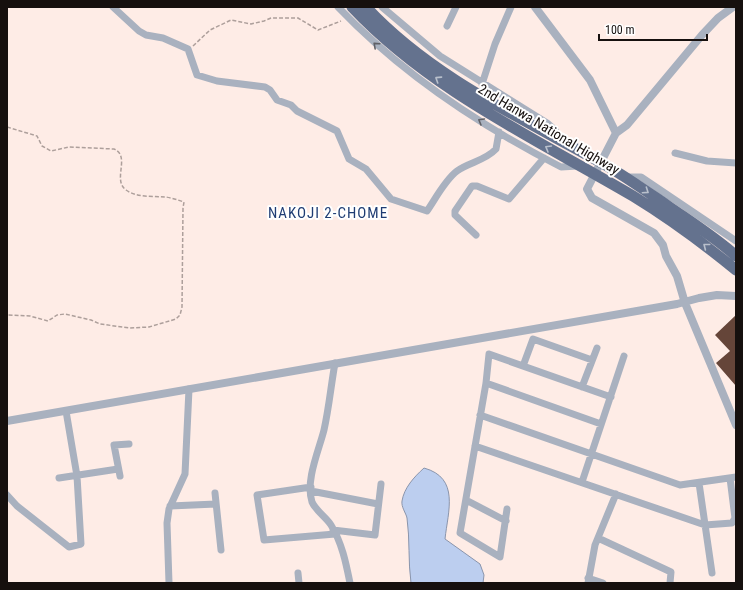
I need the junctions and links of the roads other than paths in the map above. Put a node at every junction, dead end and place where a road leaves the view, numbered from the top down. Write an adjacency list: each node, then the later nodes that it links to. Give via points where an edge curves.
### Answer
1 (113, 7): 12 (street, via 146,35 163,38 188,49 197,75 217,81 265,87 277,100 291,105 297,111 336,131 349,159 366,168 391,199 427,211 452,174 486,157 496,149)
2 (338, 7): 9 (street)
3 (366, 7): 14 (highway, 2nd Hanwa National Highway, via 397,37 450,76)
4 (382, 7): 11 (street, via 440,56)
5 (456, 7): 10 (street)
6 (511, 7): 11 (street)
7 (535, 7): 13 (street, via 590,80)
8 (731, 8): 13 (street, via 702,35 627,125)
9 (350, 12): 12 (street, one-way to 9, via 468,114 375,45); 19 (highway, 2nd Hanwa National Highway, one-way to 9, via 498,119 432,75)
10 (447, 26)
11 (482, 84): 14 (street, via 547,123)
12 (499, 132): 16 (street)
13 (616, 133): 17 (street)
14 (565, 144): 17 (highway, 2nd Hanwa National Highway)
15 (675, 154): 18 (street, via 707,162)
16 (544, 158): 19 (street, via 561,167); 22 (street, via 509,199 472,186 455,211 455,215)
17 (601, 163): 20 (street); 21 (highway, 2nd Hanwa National Highway)
18 (736, 163)
19 (578, 166): 20 (highway, 2nd Hanwa National Highway)
20 (594, 175): 25 (highway, 2nd Hanwa National Highway, one-way to 20, via 671,221); 27 (street, via 587,189 592,198 654,233 663,245 677,276)
21 (625, 177): 23 (street, via 640,177); 24 (highway, 2nd Hanwa National Highway, one-way to 24, via 719,241)
22 (476, 235)
23 (736, 242)
24 (736, 256)
25 (736, 270)
26 (736, 296): 27 (street, via 717,295)
27 (684, 303): 31 (street); 41 (street)
28 (597, 348): 30 (street)
29 (624, 356): 36 (street)
30 (592, 360): 32 (street, via 533,339); 34 (street)
31 (335, 364): 35 (street); 51 (street)
32 (523, 366): 33 (street, via 489,354); 34 (street)
33 (486, 383): 38 (street); 40 (street)
34 (582, 387): 36 (street)
35 (189, 389): 37 (street); 58 (street, via 185,474)
36 (611, 397): 40 (street)
37 (66, 411): 39 (street); 45 (street)
38 (480, 415): 43 (street); 44 (street)
39 (7, 422)
40 (601, 424): 44 (street)
41 (736, 425)
42 (129, 444): 45 (street, via 114,445 119,473)
43 (475, 446): 48 (street); 55 (street)
44 (591, 452): 48 (street); 49 (street, via 680,485)
45 (77, 476): 47 (street); 54 (street, via 81,544 69,547 17,506)
46 (733, 477): 49 (street); 61 (street, via 732,524)
47 (59, 478)
48 (582, 482): 53 (street)
49 (699, 483): 61 (street)
50 (381, 484): 57 (street)
51 (311, 489): 57 (street); 62 (street, via 312,501); 62 (street, via 257,495 264,540)
52 (215, 493): 56 (street)
53 (616, 494): 61 (street); 63 (street)
54 (7, 495)
55 (466, 500): 60 (street); 60 (street, via 460,533 500,558)
56 (216, 504): 58 (street); 64 (street)
57 (378, 504): 62 (street, via 375,535)
58 (170, 506): 68 (street, via 166,523)
59 (507, 510): 60 (street)
60 (506, 521)
61 (705, 525): 66 (street)
62 (334, 532): 70 (street, via 343,548)
63 (598, 538): 67 (street); 72 (street, via 671,572)
64 (221, 550)
65 (298, 573): 69 (street)
66 (712, 573)
67 (588, 581): 71 (street)
68 (169, 583)
69 (299, 583)
70 (350, 583)
71 (603, 583)
72 (670, 583)

